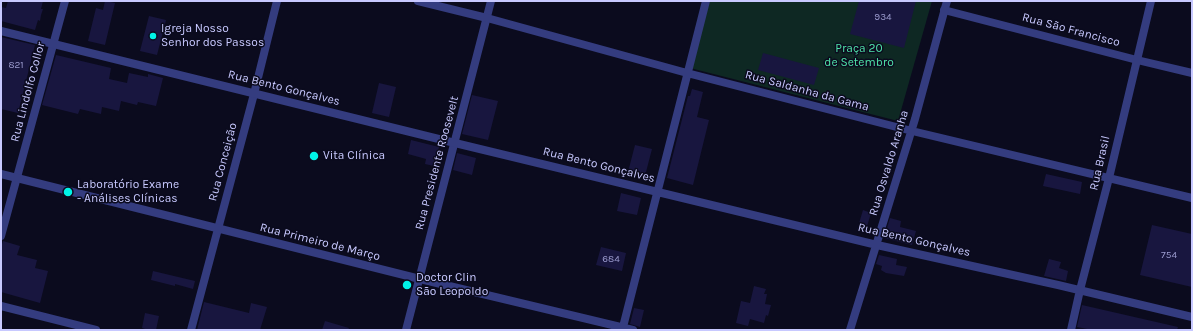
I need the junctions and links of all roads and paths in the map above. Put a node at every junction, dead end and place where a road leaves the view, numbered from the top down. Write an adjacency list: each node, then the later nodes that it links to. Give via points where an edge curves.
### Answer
1 (65, 1): 11 (street, Rua Lindolfo Collor)
2 (277, 1): 15 (street, Rua Conceição)
3 (418, 1): 9 (street, Rua Saldanha da Gama)
4 (491, 1): 9 (street, Rua Presidente Roosevelt)
5 (706, 1): 13 (street)
6 (947, 1): 8 (street, Rua Osvaldo Aranha)
7 (1151, 1): 12 (street, Rua Brasil)
8 (944, 10): 12 (street, Rua São Francisco); 16 (street, Rua Osvaldo Aranha)
9 (487, 18): 13 (street, Rua Saldanha da Gama); 17 (street, Rua Presidente Roosevelt)
10 (1, 31): 11 (street, Rua Bento Gonçalves)
11 (54, 43): 15 (street, Rua Bento Gonçalves); 19 (street, Rua Lindolfo Collor)
12 (1136, 60): 14 (street, Rua São Francisco); 20 (street, Rua Brasil)
13 (687, 73): 16 (street, Rua Saldanha da Gama); 21 (street)
14 (1192, 73)
15 (254, 94): 17 (street, Rua Bento Gonçalves); 23 (street, Rua Conceição)
16 (912, 131): 20 (street, Rua Saldanha da Gama); 25 (street, Rua Osvaldo Aranha)
17 (455, 143): 21 (street, Rua Bento Gonçalves); 26 (street, Rua Presidente Roosevelt)
18 (1, 174): 19 (street, Rua Primeiro de Março)
19 (17, 178): 23 (street, Rua Primeiro de Março); 24 (street, Rua Lindolfo Collor)
20 (1109, 178): 22 (street, Rua Saldanha da Gama); 27 (street, Rua Brasil)
21 (657, 192): 25 (street, Rua Bento Gonçalves); 30 (street)
22 (1192, 198)
23 (217, 229): 26 (street, Rua Primeiro de Março); 32 (street, Rua Conceição)
24 (1, 236)
25 (877, 245): 27 (street, Rua Bento Gonçalves); 35 (street, Rua Osvaldo Aranha)
26 (420, 279): 30 (street, Rua Primeiro de Março); 33 (street, Rua Presidente Roosevelt)
27 (1080, 290): 29 (street, Rua Bento Gonçalves); 36 (street, Rua Brasil)
28 (1, 306): 31 (street)
29 (1192, 317)
30 (622, 329): 34 (street, Rua Primeiro de Março)
31 (96, 330)
32 (191, 330)
33 (406, 330)
34 (633, 330)
35 (850, 330)
36 (1071, 330)

